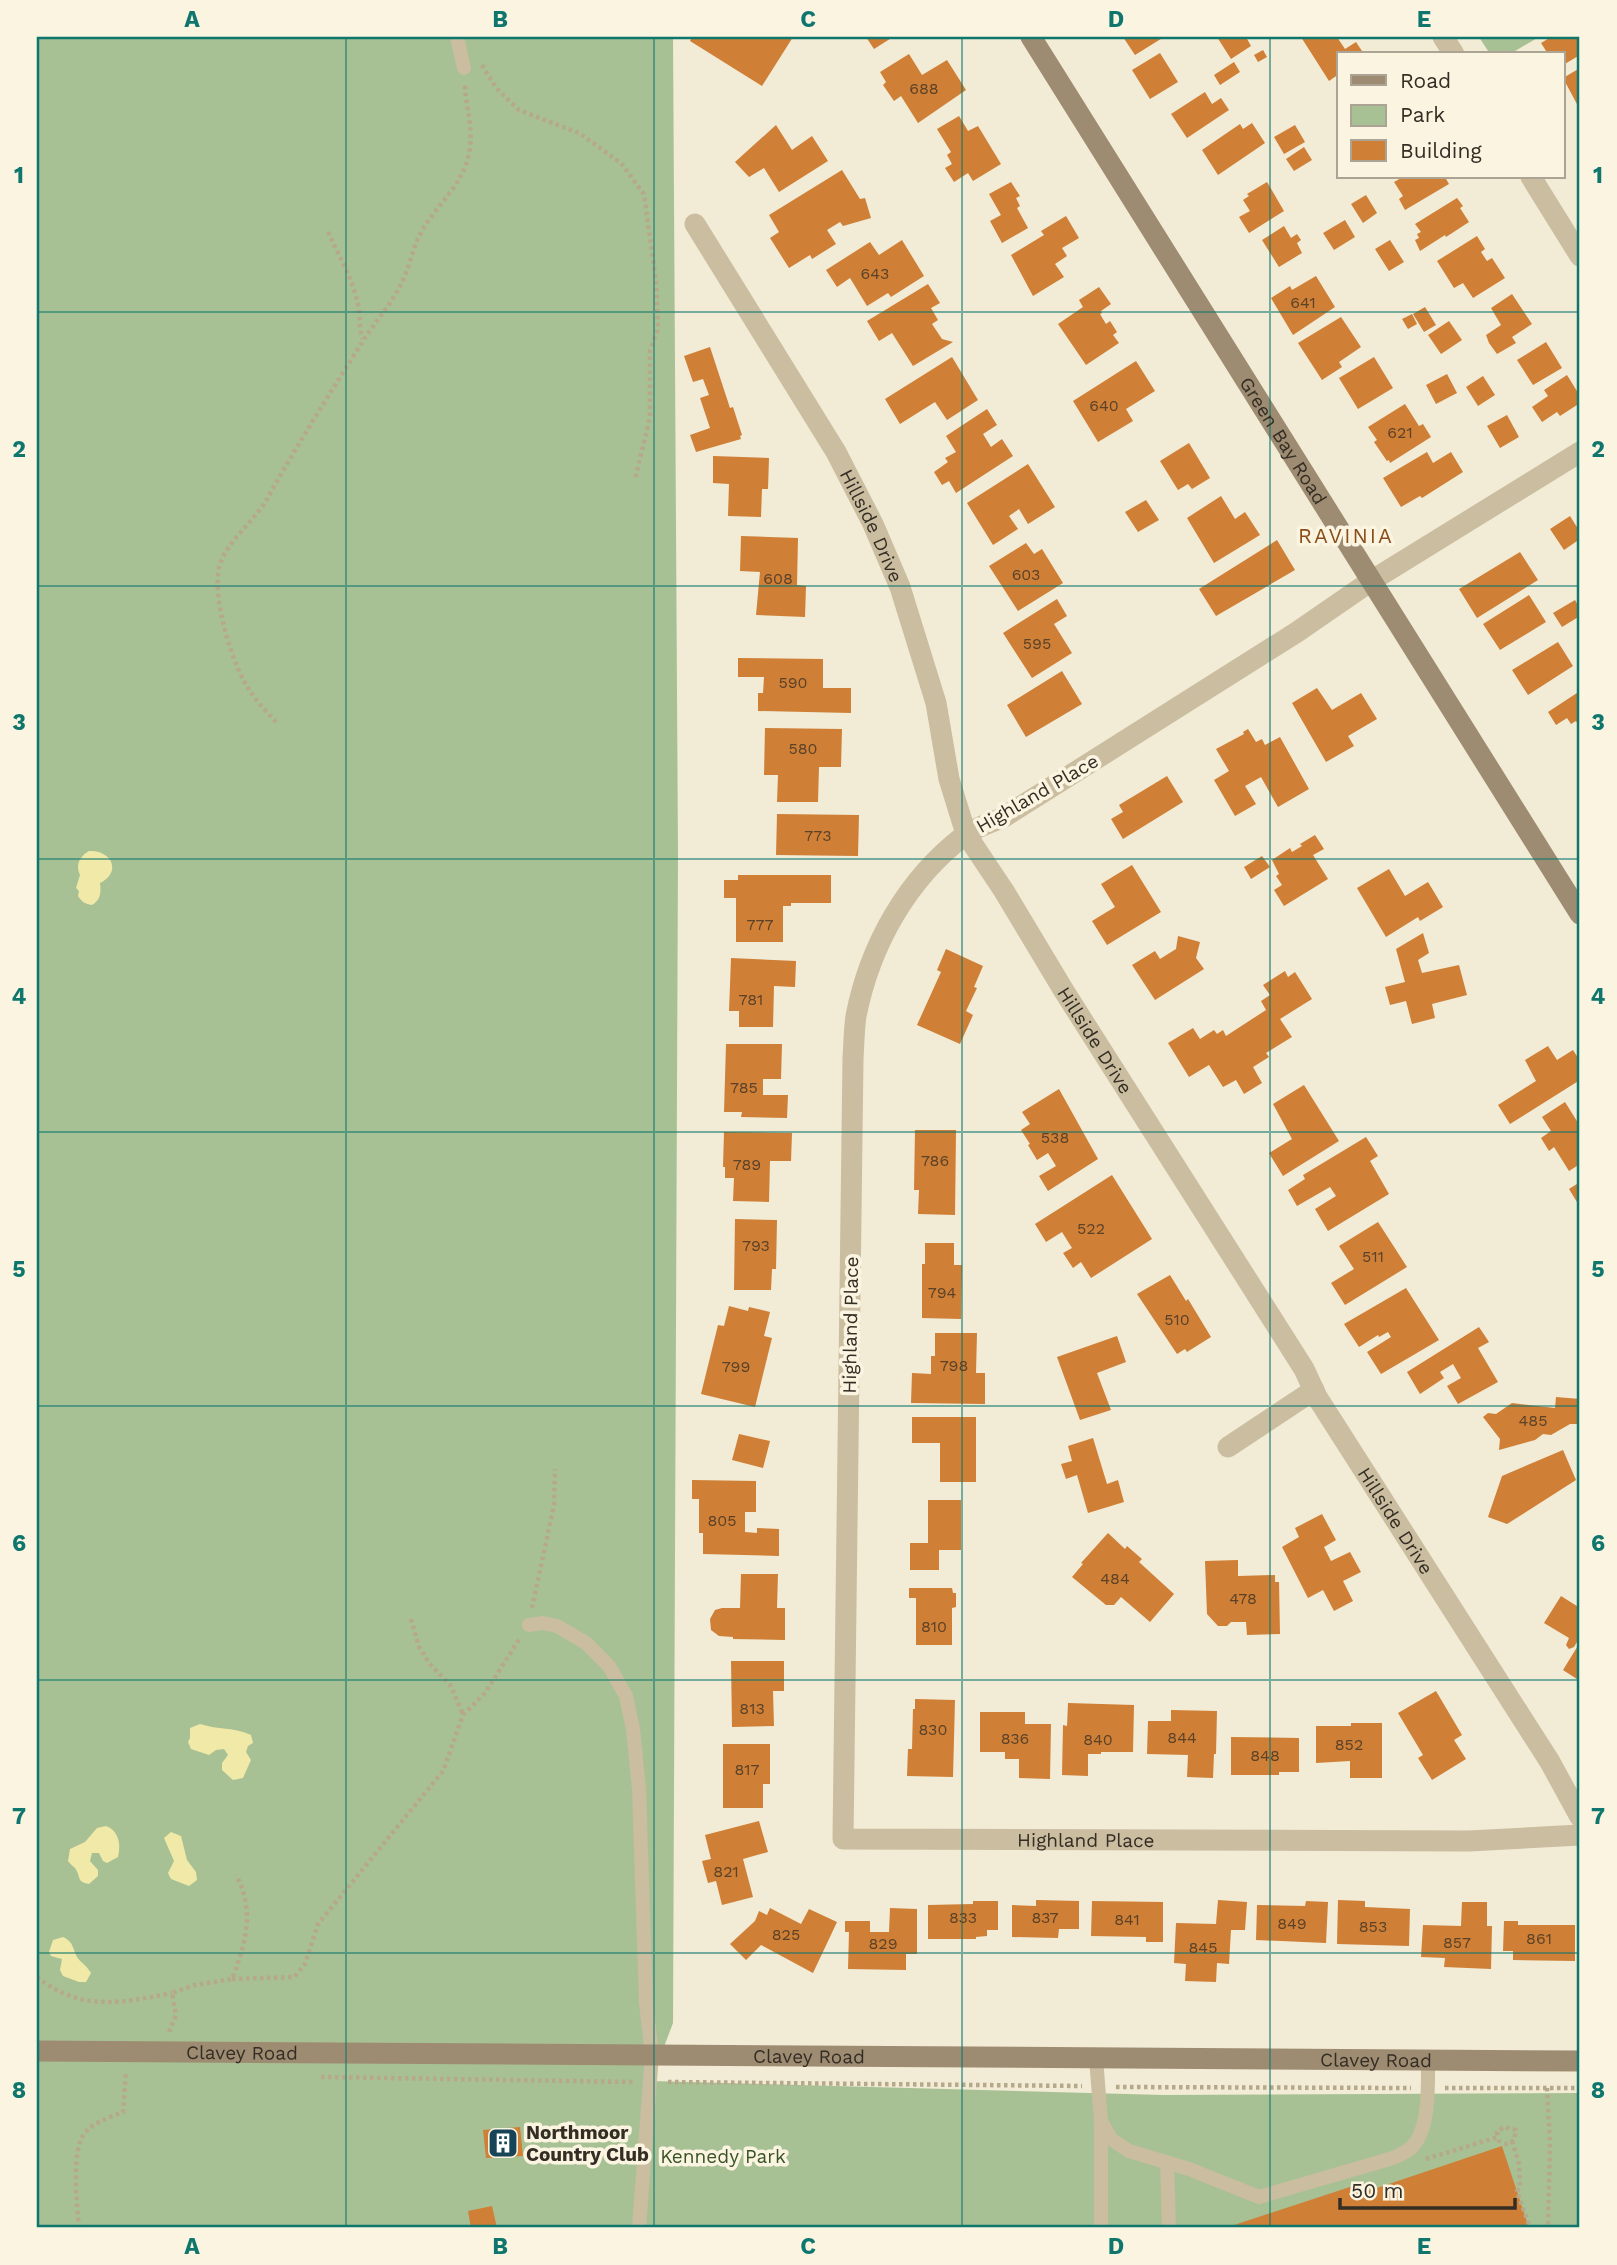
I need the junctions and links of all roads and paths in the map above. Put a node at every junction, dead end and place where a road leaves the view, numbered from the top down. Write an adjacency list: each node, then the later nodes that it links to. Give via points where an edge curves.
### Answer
1 (457, 37): 5 (lane)
2 (1031, 37): 13 (main road, Green Bay Road)
3 (1443, 37): 4 (street)
4 (1453, 52)
5 (464, 68): 10 (path, via 472,138 468,160 460,179 421,233 398,290); 12 (path, via 482,64 496,88 519,110 579,133 621,163 644,194 658,329 650,350 650,418)
6 (1532, 178): 9 (street)
7 (695, 224): 15 (street, Hillside Drive, via 836,453 873,524 900,587 936,703 949,779)
8 (328, 232): 10 (path, via 352,284)
9 (1580, 256)
10 (363, 340): 14 (path, via 265,502 225,549 219,570 218,594 236,668)
11 (1580, 452): 13 (street, Highland Place)
12 (635, 479)
13 (1371, 581): 15 (street, Highland Place, via 1004,817); 16 (main road, Green Bay Road)
14 (276, 722)
15 (966, 834): 17 (street, Hillside Drive); 24 (street, Highland Place, via 918,879 895,911 872,955 856,1017 844,1839 1469,1841)
16 (1580, 914)
17 (1314, 1390): 18 (street); 23 (street, Hillside Drive, via 1550,1762)
18 (1228, 1447)
19 (555, 1469): 21 (path, via 554,1504)
20 (411, 1619): 22 (path, via 419,1647 451,1686)
21 (529, 1625): 22 (path, via 485,1693); 29 (lane, via 557,1626 586,1643 609,1666 626,1696 639,1789)
22 (463, 1715): 26 (path, via 443,1771 318,1924 305,1964 294,1977)
23 (1580, 1817)
24 (1580, 1835)
25 (37, 1977): 27 (path, via 58,1992 102,2003)
26 (232, 1979)
27 (172, 1993)
28 (37, 2051): 29 (main road, Clavey Road)
29 (652, 2054): 30 (main road, Clavey Road); 36 (lane)
30 (1096, 2058): 31 (main road, Clavey Road); 43 (lane)
31 (1428, 2060): 32 (main road, Clavey Road); 47 (lane, via 1421,2133 1410,2149 1393,2158 1259,2197)
32 (1580, 2061)
33 (113, 2075): 34 (path)
34 (126, 2075)
35 (319, 2077): 36 (path)
36 (651, 2082): 37 (path); 48 (lane)
37 (1082, 2086)
38 (1120, 2087): 39 (path)
39 (1405, 2088)
40 (1445, 2088): 41 (path)
41 (1547, 2088): 42 (path); 52 (path)
42 (1580, 2088)
43 (1101, 2121): 47 (lane, via 1111,2138 1129,2151); 49 (lane)
44 (1498, 2137): 45 (path, via 1503,2144); 45 (path, via 1500,2129 1508,2127 1516,2130); 46 (path)
45 (1512, 2141): 51 (path, via 1519,2164 1517,2191)
46 (1416, 2162)
47 (1167, 2163): 50 (lane)
48 (639, 2228)
49 (1101, 2228)
50 (1169, 2228)
51 (1530, 2228)
52 (1548, 2228)

